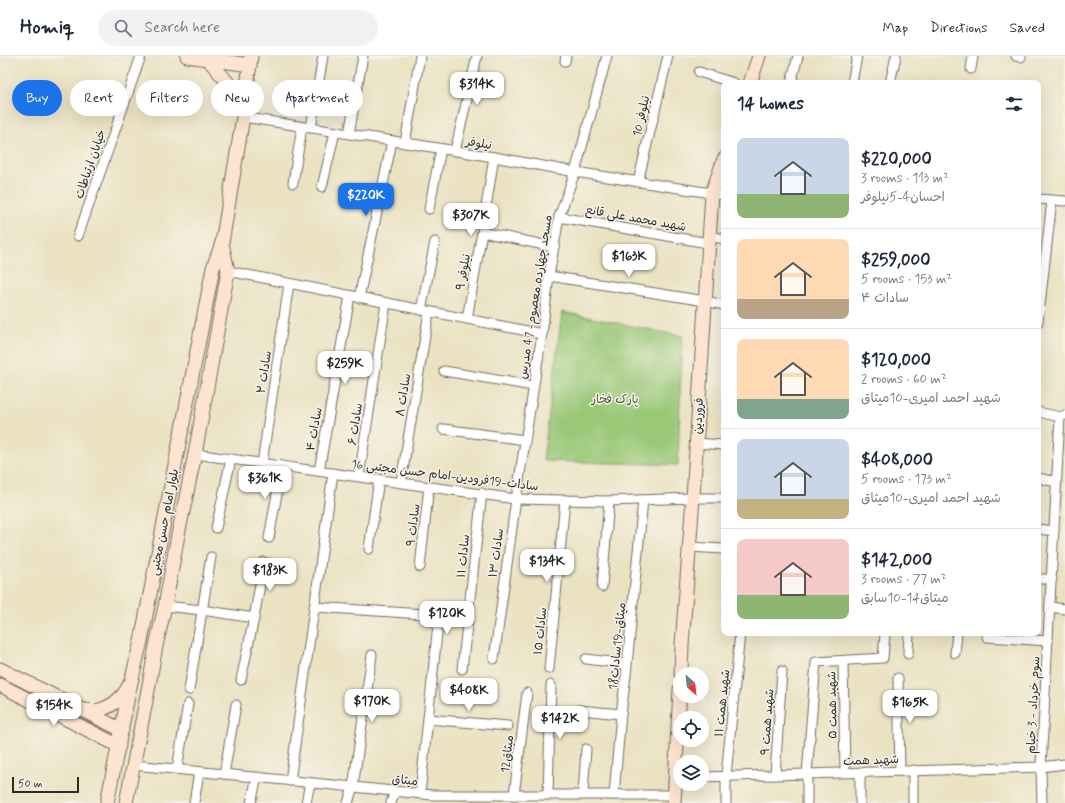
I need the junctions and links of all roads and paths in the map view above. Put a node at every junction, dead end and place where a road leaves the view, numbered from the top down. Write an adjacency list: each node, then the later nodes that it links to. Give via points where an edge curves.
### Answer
1 (141, 56): 47 (street, خیابان ارتباطات)
2 (187, 56): 14 (main road)
3 (323, 56): 27 (street)
4 (363, 56): 29 (street)
5 (420, 56): 31 (street)
6 (478, 56): 33 (street)
7 (608, 56): 35 (street, مسجد چهارده معصوم- 47 مدرس)
8 (668, 56): 37 (street, نیلوفر 10)
9 (759, 56): 21 (main road)
10 (798, 56): 22 (street)
11 (857, 56): 23 (street)
12 (896, 56): 24 (street)
13 (973, 56): 16 (street)
14 (208, 59): 15 (main road); 18 (main road)
15 (251, 60): 19 (main road, بلوار امام حسن مجتبی)
16 (971, 69)
17 (699, 72): 20 (street)
18 (226, 80)
19 (248, 80)
20 (724, 80)
21 (751, 80)
22 (792, 80)
23 (853, 80)
24 (891, 80)
25 (243, 116): 51 (main road, بلوار امام حسن مجتبی)
26 (262, 116): 27 (street, نیلوفر)
27 (306, 128): 28 (street, نیلوفر); 38 (street)
28 (335, 132): 29 (street, نیلوفر); 39 (street)
29 (349, 134): 30 (street, نیلوفر)
30 (392, 141): 31 (street, نیلوفر); 58 (street)
31 (405, 143): 32 (street, نیلوفر)
32 (441, 149): 33 (street, نیلوفر); 44 (street)
33 (455, 151): 34 (street, نیلوفر)
34 (494, 157): 35 (street, نیلوفر); 46 (street, نیلوفر ۹)
35 (574, 172): 37 (street, نیلوفر); 45 (street, مسجد چهارده معصوم- 47 مدرس)
36 (721, 176): 40 (main road, فروردین)
37 (638, 182): 40 (street, نیلوفر)
38 (293, 183)
39 (322, 187)
40 (718, 194): 48 (main road, فروردین)
41 (1041, 199): 42 (street)
42 (1052, 200): 43 (street); 57 (street)
43 (1065, 201)
44 (429, 209)
45 (559, 217): 48 (street, شهید محمد علی قانع); 52 (street, مسجد چهارده معصوم- 47 مدرس)
46 (482, 232): 52 (street); 63 (street, نیلوفر ۹)
47 (78, 236)
48 (709, 239): 49 (street, شهید محمد علی قانع); 59 (main road, فروردین)
49 (721, 239)
50 (435, 242): 62 (street, سادات ۸)
51 (222, 243): 53 (main road, بلوار امام حسن مجتبی); 129 (main road, بلوار امام حسن مجتبی, via 213,268)
52 (554, 247): 54 (street, مسجد چهارده معصوم- 47 مدرس)
53 (228, 271): 55 (street); 73 (main road, بلوار امام حسن مجتبی)
54 (549, 276): 59 (street); 64 (street, مسجد چهارده معصوم- 47 مدرس)
55 (289, 284): 56 (street); 75 (street, سادات ۲)
56 (350, 296): 58 (street); 77 (street, سادات ۴)
57 (1041, 296)
58 (359, 298): 60 (street)
59 (705, 301): 61 (street); 71 (main road, فروردین)
60 (386, 303): 62 (street); 79 (street, سادات ۶)
61 (721, 305)
62 (425, 311): 63 (street); 82 (street, سادات ۸)
63 (467, 319): 64 (street)
64 (542, 334): 66 (street, مسجد چهارده معصوم- 47 مدرس)
65 (444, 371): 66 (street)
66 (533, 386): 70 (street, مسجد چهارده معصوم- 47 مدرس)
67 (1041, 412): 68 (street)
68 (1063, 416): 83 (street, سوم خرداد - 3 خیام)
69 (443, 428): 70 (street)
70 (525, 440): 86 (street, مسجد چهارده معصوم- 47 مدرس)
71 (696, 443): 72 (street); 87 (main road, فروردین)
72 (721, 445)
73 (195, 454): 74 (street, سادات-19فرودین-امام حسن مجتبی 16); 105 (main road, بلوار امام حسن مجتبی)
74 (231, 459): 75 (street, سادات-19فرودین-امام حسن مجتبی 16); 92 (street)
75 (262, 463): 76 (street, سادات-19فرودین-امام حسن مجتبی 16)
76 (282, 466): 77 (street, سادات-19فرودین-امام حسن مجتبی 16); 95 (street)
77 (319, 471): 78 (street, سادات-19فرودین-امام حسن مجتبی 16)
78 (333, 473): 79 (street, سادات-19فرودین-امام حسن مجتبی 16); 107 (street)
79 (359, 476): 80 (street, سادات-19فرودین-امام حسن مجتبی 16)
80 (379, 479): 82 (street, سادات-19فرودین-امام حسن مجتبی 16); 98 (street)
81 (1041, 479): 83 (street)
82 (401, 482): 84 (street, سادات-19فرودین-امام حسن مجتبی 16)
83 (1057, 482): 94 (street, سوم خرداد - 3 خیام)
84 (429, 486): 85 (street, سادات-19فرودین-امام حسن مجتبی 16); 101 (street, سادات ۹)
85 (482, 493): 86 (street, سادات-19فرودین-امام حسن مجتبی 16); 126 (street, سادات ۱۱)
86 (516, 498): 89 (street, سادات-19فرودین-امام حسن مجتبی 16); 120 (street, سادات ۱۳)
87 (693, 498): 88 (street, سادات-19فرودین-امام حسن مجتبی 16); 90 (street, سادات-19فرودین-امام حسن مجتبی 16); 96 (main road, فروردین)
88 (721, 498)
89 (565, 500): 91 (street, سادات-19فرودین-امام حسن مجتبی 16); 127 (street, سادات ۱۵)
90 (643, 500): 91 (street, سادات-19فرودین-امام حسن مجتبی 16); 123 (street, 18میثاق-19سادات)
91 (609, 501): 104 (street)
92 (216, 528)
93 (1041, 530): 94 (street)
94 (1054, 531): 103 (street, سوم خرداد - 3 خیام)
95 (269, 538)
96 (689, 547): 97 (street); 124 (main road, فروردین)
97 (721, 548)
98 (369, 549)
99 (211, 557): 109 (street)
100 (264, 562): 110 (street)
101 (420, 567)
102 (1041, 579): 103 (street)
103 (1052, 579): 106 (street, سوم خرداد - 3 خیام)
104 (602, 587)
105 (165, 606): 109 (street); 149 (main road, بلوار امام حسن مجتبی)
106 (1050, 607): 108 (street); 116 (street, سوم خرداد - 3 خیام)
107 (314, 608): 142 (street, via 439,615); 163 (street)
108 (1065, 609)
109 (202, 610): 110 (street); 134 (street)
110 (254, 618): 131 (street)
111 (740, 636): 160 (street, شهید همت ۱۱)
112 (885, 636): 122 (street, via 883,658)
113 (909, 636): 118 (street)
114 (957, 636): 117 (street)
115 (988, 638): 116 (street)
116 (1048, 641): 150 (street, سوم خرداد - 3 خیام)
117 (955, 653)
118 (908, 654)
119 (372, 655): 165 (street)
120 (494, 659)
121 (586, 659): 123 (street)
122 (843, 661): 155 (street, شهید همت ۵); 158 (street, via 816,662)
123 (627, 664): 141 (street, 18میثاق-19سادات)
124 (681, 667)
125 (0, 669): 139 (main road)
126 (462, 669)
127 (549, 669)
128 (782, 671): 159 (street, شهید همت ۹)
129 (132, 678): 139 (main road, via 127,690 116,702 100,710); 144 (main road, بلوار امام حسن مجتبی)
130 (898, 678): 153 (street)
131 (241, 680)
132 (0, 685): 145 (main road)
133 (551, 685): 169 (street)
134 (190, 690)
135 (527, 693): 168 (street, 12میثاق)
136 (680, 703): 147 (main road)
137 (188, 704): 151 (street)
138 (236, 705): 157 (street)
139 (81, 710): 144 (main road)
140 (579, 710): 141 (street)
141 (621, 714): 171 (street, 18میثاق-19سادات)
142 (428, 719): 143 (street); 167 (street)
143 (508, 726)
144 (122, 730): 145 (main road, بلوار امام حسن مجتبی)
145 (119, 746): 175 (main road, بلوار امام حسن مجتبی)
146 (586, 749): 170 (street)
147 (679, 755)
148 (1065, 764): 150 (street, شهید همت)
149 (134, 765): 151 (street, میثاق); 176 (main road, بلوار امام حسن مجتبی)
150 (1041, 767): 152 (street, شهید همت); 186 (street, سوم خرداد - 3 خیام)
151 (177, 769): 154 (street, میثاق)
152 (913, 770): 153 (street, شهید همت); 185 (street)
153 (900, 771): 156 (street, شهید همت)
154 (199, 772): 157 (street, میثاق); 177 (street)
155 (845, 772): 156 (street, شهید همت); 158 (street, شهید همت)
156 (860, 772): 184 (street)
157 (224, 774): 161 (street, میثاق)
158 (807, 774): 159 (street, شهید همت); 183 (street)
159 (775, 775): 160 (street, شهید همت)
160 (726, 776): 162 (street, شهید همت); 182 (street, شهید همت ۱۱)
161 (257, 777): 163 (street, میثاق); 178 (street)
162 (709, 777)
163 (290, 781): 164 (street, میثاق)
164 (310, 783): 165 (street, میثاق); 179 (street)
165 (352, 787): 166 (street, میثاق); 180 (street)
166 (395, 791): 167 (street, میثاق); 181 (street)
167 (420, 794): 172 (street, میثاق)
168 (514, 795): 169 (street, میثاق); 173 (street, میثاق)
169 (548, 795): 170 (street, میثاق)
170 (583, 795): 171 (street, میثاق)
171 (614, 795): 174 (street, میثاق)
172 (434, 799): 173 (street, میثاق)
173 (495, 799)
174 (674, 799)
175 (107, 803)
176 (126, 803)
177 (194, 803)
178 (251, 803)
179 (306, 803)
180 (348, 803)
181 (391, 803)
182 (726, 803)
183 (807, 803)
184 (860, 803)
185 (913, 803)
186 (1042, 803)

